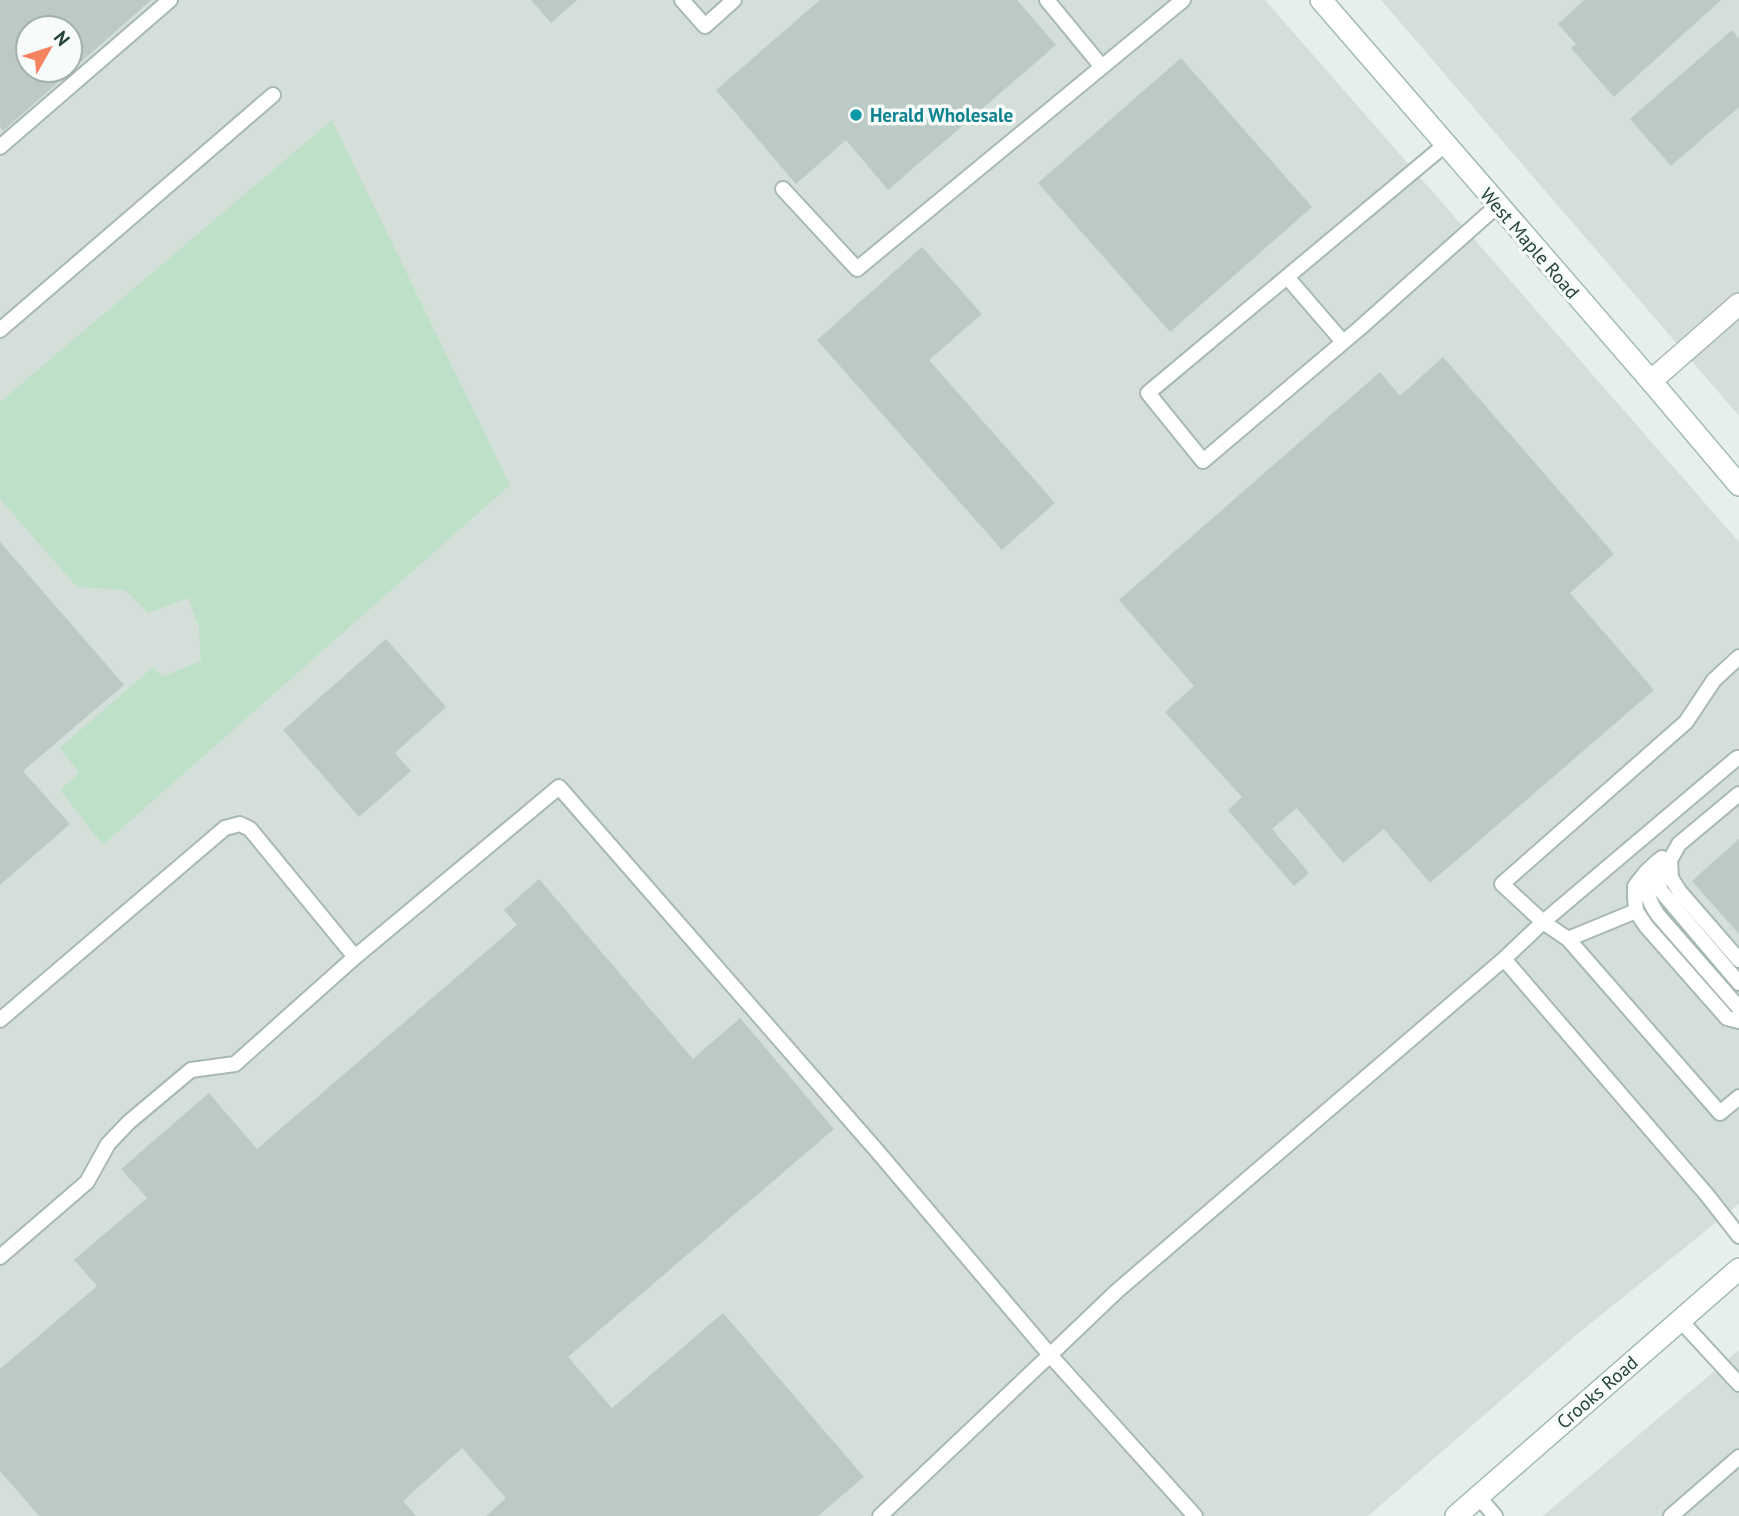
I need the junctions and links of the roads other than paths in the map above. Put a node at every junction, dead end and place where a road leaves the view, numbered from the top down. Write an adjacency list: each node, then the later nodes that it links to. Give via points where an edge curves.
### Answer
1 (170, 0): 10 (lane)
2 (682, 0): 3 (lane, via 705,26)
3 (734, 0)
4 (1047, 0): 7 (lane)
5 (1183, 0): 7 (lane)
6 (1321, 0): 9 (main road, West Maple Road)
7 (1102, 67): 11 (lane, via 857,268)
8 (273, 95): 15 (lane)
9 (1446, 144): 12 (main road, West Maple Road); 13 (lane)
10 (0, 146)
11 (783, 189)
12 (1498, 205): 16 (lane); 17 (main road, West Maple Road)
13 (1287, 277): 16 (lane); 16 (lane, via 1148,393 1203,461)
14 (1739, 304): 17 (main road)
15 (0, 330)
16 (1343, 342)
17 (1651, 381): 18 (main road, West Maple Road)
18 (1739, 485)
19 (1739, 657): 26 (lane, via 1714,680 1686,722 1502,884)
20 (1739, 758): 26 (lane)
21 (1739, 794): 22 (lane)
22 (1679, 844): 23 (lane); 30 (lane, via 1670,860 1671,878)
23 (1659, 860): 24 (lane); 31 (lane, via 1661,891)
24 (1646, 872): 25 (lane, via 1635,886); 32 (lane, via 1650,903 1658,915)
25 (1636, 911): 27 (lane); 34 (lane, via 1727,1018)
26 (1543, 922): 27 (lane); 29 (lane)
27 (1568, 939): 35 (lane, via 1720,1113)
28 (355, 957): 33 (lane, via 250,829 240,824 225,828); 37 (lane, via 235,1064 191,1070 149,1105 108,1144 87,1182); 40 (lane, via 559,787)
29 (1504, 959): 36 (lane); 40 (lane, via 1117,1291)
30 (1739, 960)
31 (1739, 983)
32 (1739, 1008)
33 (0, 1020)
34 (1739, 1021)
35 (1739, 1097)
36 (1739, 1236)
37 (0, 1257)
38 (1739, 1269): 39 (main road, Crooks Road)
39 (1680, 1320): 41 (lane); 43 (main road, Crooks Road)
40 (1050, 1355): 44 (lane); 45 (lane)
41 (1739, 1384)
42 (1739, 1457): 48 (lane)
43 (1478, 1496): 46 (main road, Crooks Road); 47 (lane)
44 (880, 1516)
45 (1195, 1516)
46 (1456, 1516)
47 (1496, 1516)
48 (1671, 1516)

